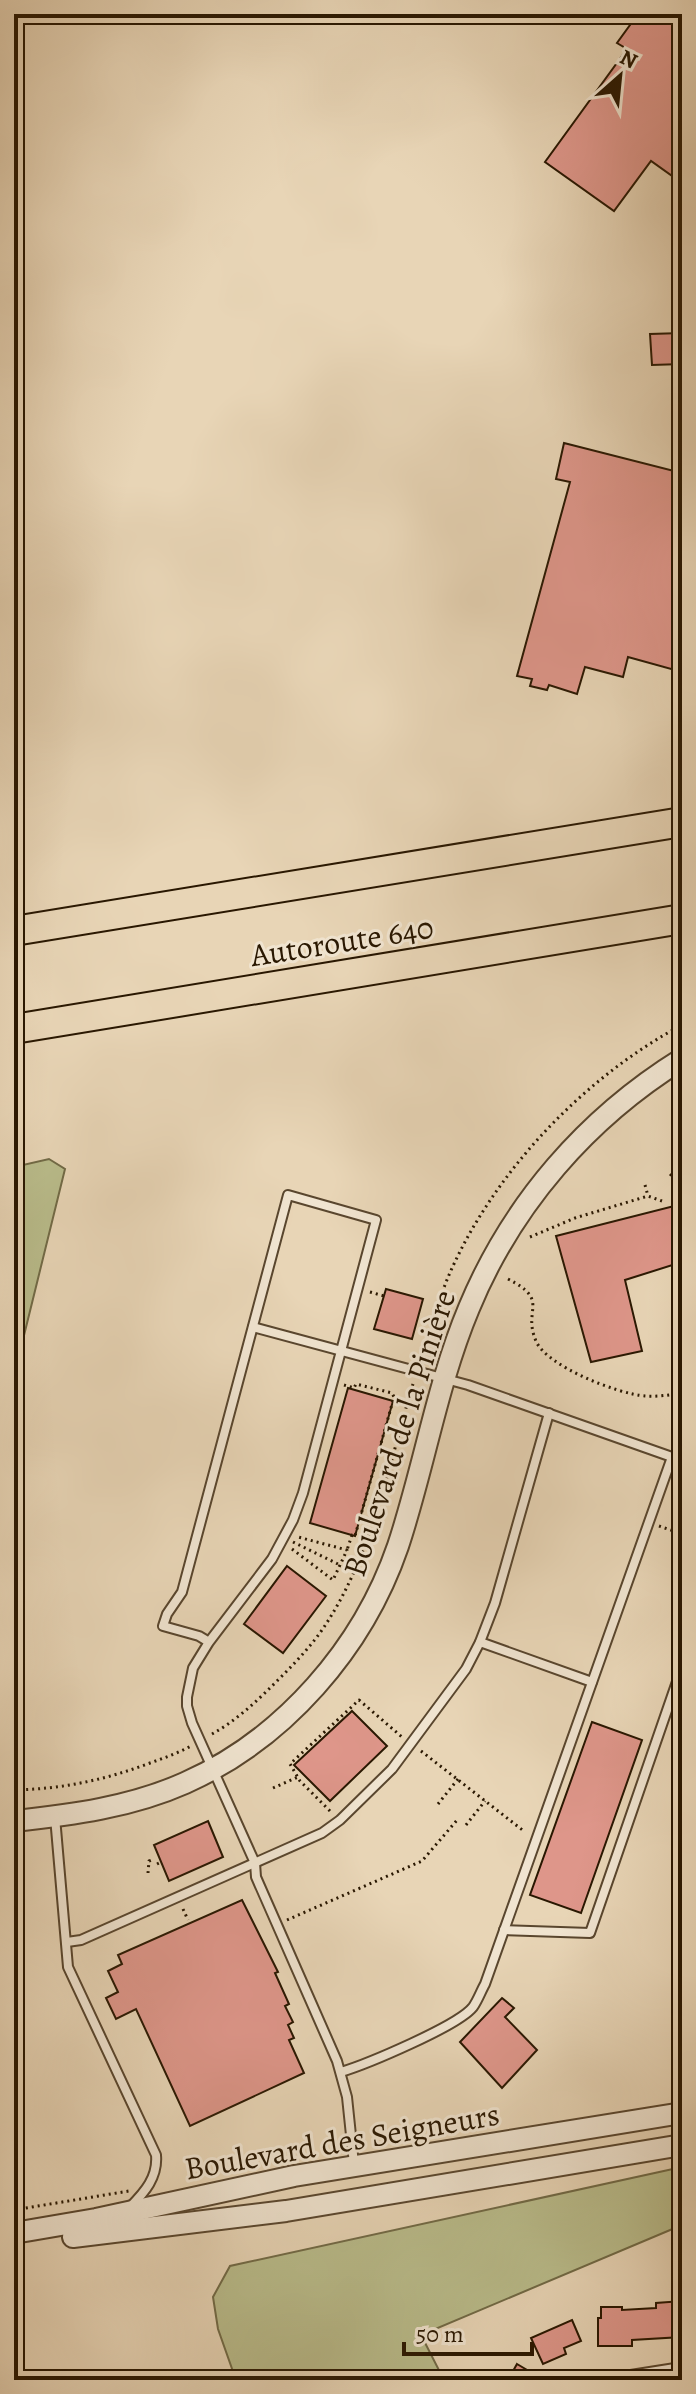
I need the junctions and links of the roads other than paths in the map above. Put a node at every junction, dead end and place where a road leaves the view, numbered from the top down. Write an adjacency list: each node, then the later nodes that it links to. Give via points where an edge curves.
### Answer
1 (682, 822): 3 (highway, Autoroute 640)
2 (682, 919): 4 (highway, Autoroute 640)
3 (14, 931)
4 (14, 1029)
5 (682, 1059): 8 (street, Boulevard de la Pinière, via 598,1122 525,1205 473,1298)
6 (253, 1327): 7 (lane); 7 (lane, via 288,1195 376,1220); 12 (lane, via 182,1592 163,1626)
7 (341, 1351): 8 (lane); 12 (lane, via 293,1520 272,1559)
8 (446, 1378): 9 (lane); 16 (street, Boulevard de la Pinière, via 398,1546 359,1628 298,1704)
9 (549, 1413): 10 (lane); 13 (lane)
10 (672, 1457): 11 (lane); 15 (lane)
11 (682, 1461)
12 (209, 1642): 16 (lane, via 193,1668 187,1706)
13 (480, 1642): 15 (lane); 20 (lane, via 392,1769 322,1833)
14 (682, 1667): 21 (lane, via 590,1933)
15 (592, 1682): 21 (lane)
16 (212, 1768): 18 (street, Boulevard de la Pinière, via 144,1798); 20 (lane)
17 (14, 1814): 18 (street, Boulevard de la Pinière)
18 (55, 1817): 19 (street, Boulevard de la Pinière); 22 (lane)
19 (14, 1821)
20 (255, 1863): 22 (lane); 23 (lane, via 256,1877)
21 (504, 1930): 23 (lane, via 473,2007 459,2019)
22 (67, 1942): 27 (lane, via 68,1967 157,2161 151,2182)
23 (341, 2072): 26 (lane)
24 (682, 2113): 26 (street, Boulevard des Seigneurs)
25 (682, 2145): 29 (street, Boulevard des Seigneurs, via 286,2211)
26 (354, 2167): 27 (street, Boulevard des Seigneurs)
27 (119, 2214): 28 (street, Boulevard des Seigneurs)
28 (14, 2233)
29 (14, 2247)
30 (682, 2371): 31 (street)
31 (625, 2380)

